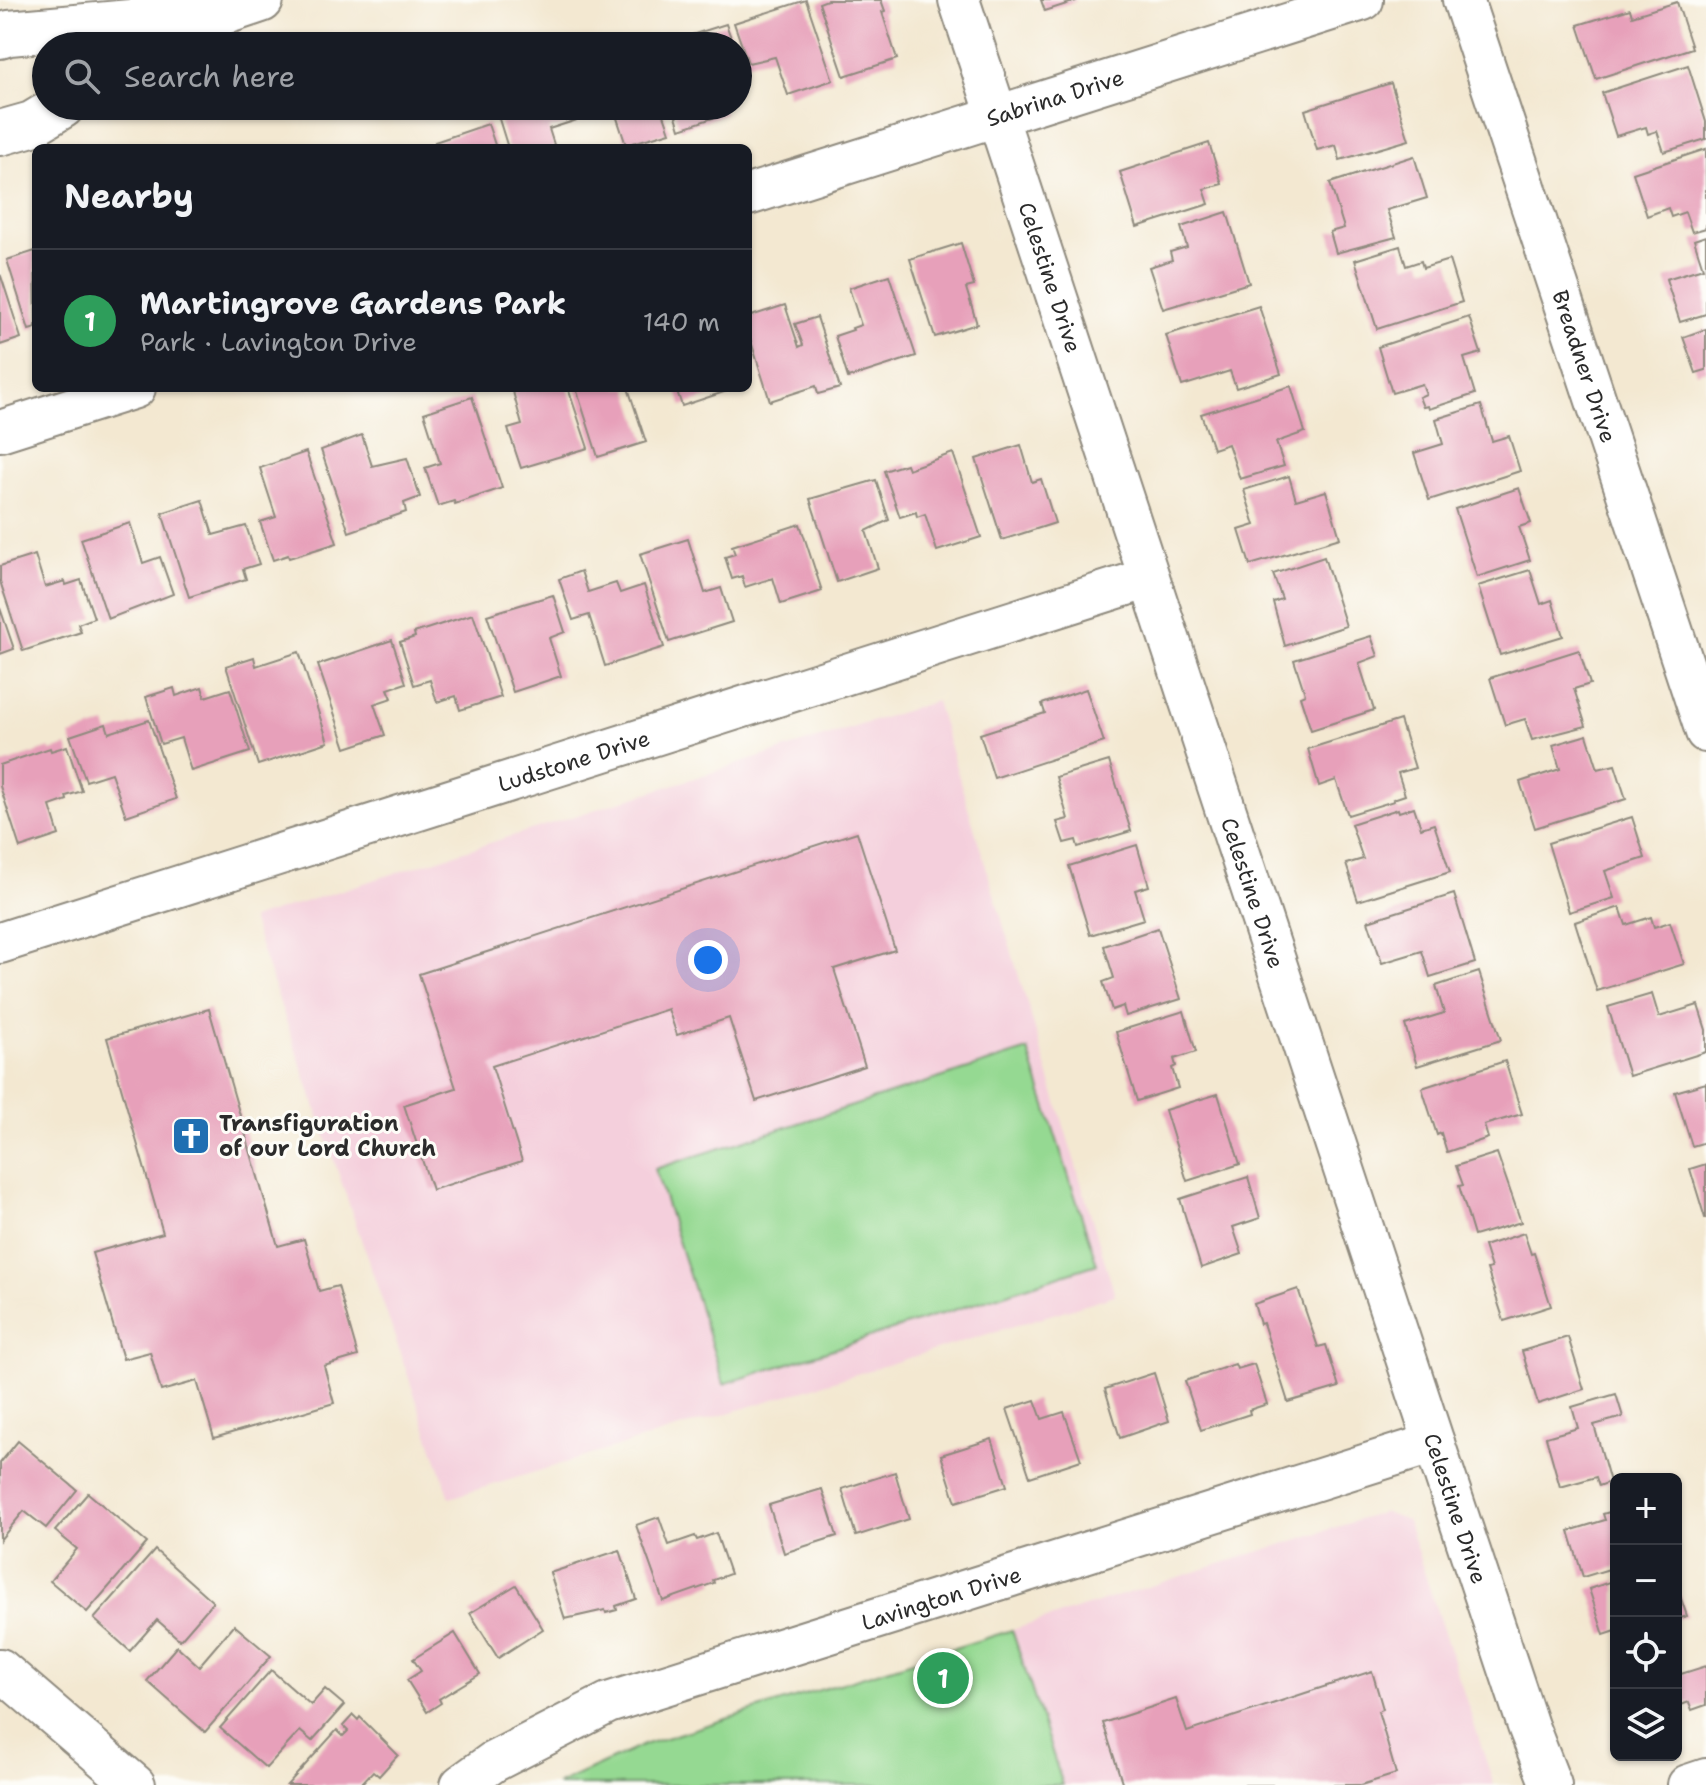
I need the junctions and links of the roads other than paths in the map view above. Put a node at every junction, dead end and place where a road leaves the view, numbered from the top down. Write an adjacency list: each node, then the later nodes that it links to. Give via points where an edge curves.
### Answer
1 (261, 0): 5 (main road)
2 (959, 0): 8 (street, Celestine Drive)
3 (1363, 0): 8 (street, Sabrina Drive)
4 (1463, 0): 15 (street, Breadner Drive)
5 (216, 7): 6 (main road); 7 (main road)
6 (183, 32)
7 (0, 36)
8 (997, 116): 11 (street, Sabrina Drive); 14 (street, Celestine Drive)
9 (39, 120): 10 (main road)
10 (0, 133)
11 (752, 194)
12 (122, 392): 13 (street)
13 (0, 431)
14 (1149, 578): 16 (street, Ludstone Drive); 17 (street, Celestine Drive)
15 (1706, 732)
16 (0, 943)
17 (1434, 1443): 21 (street, Lavington Drive, via 608,1703 493,1762); 22 (street, Celestine Drive)
18 (0, 1669): 20 (street)
19 (1706, 1779): 23 (street)
20 (135, 1785)
21 (461, 1785)
22 (1551, 1785)
23 (1688, 1785)

